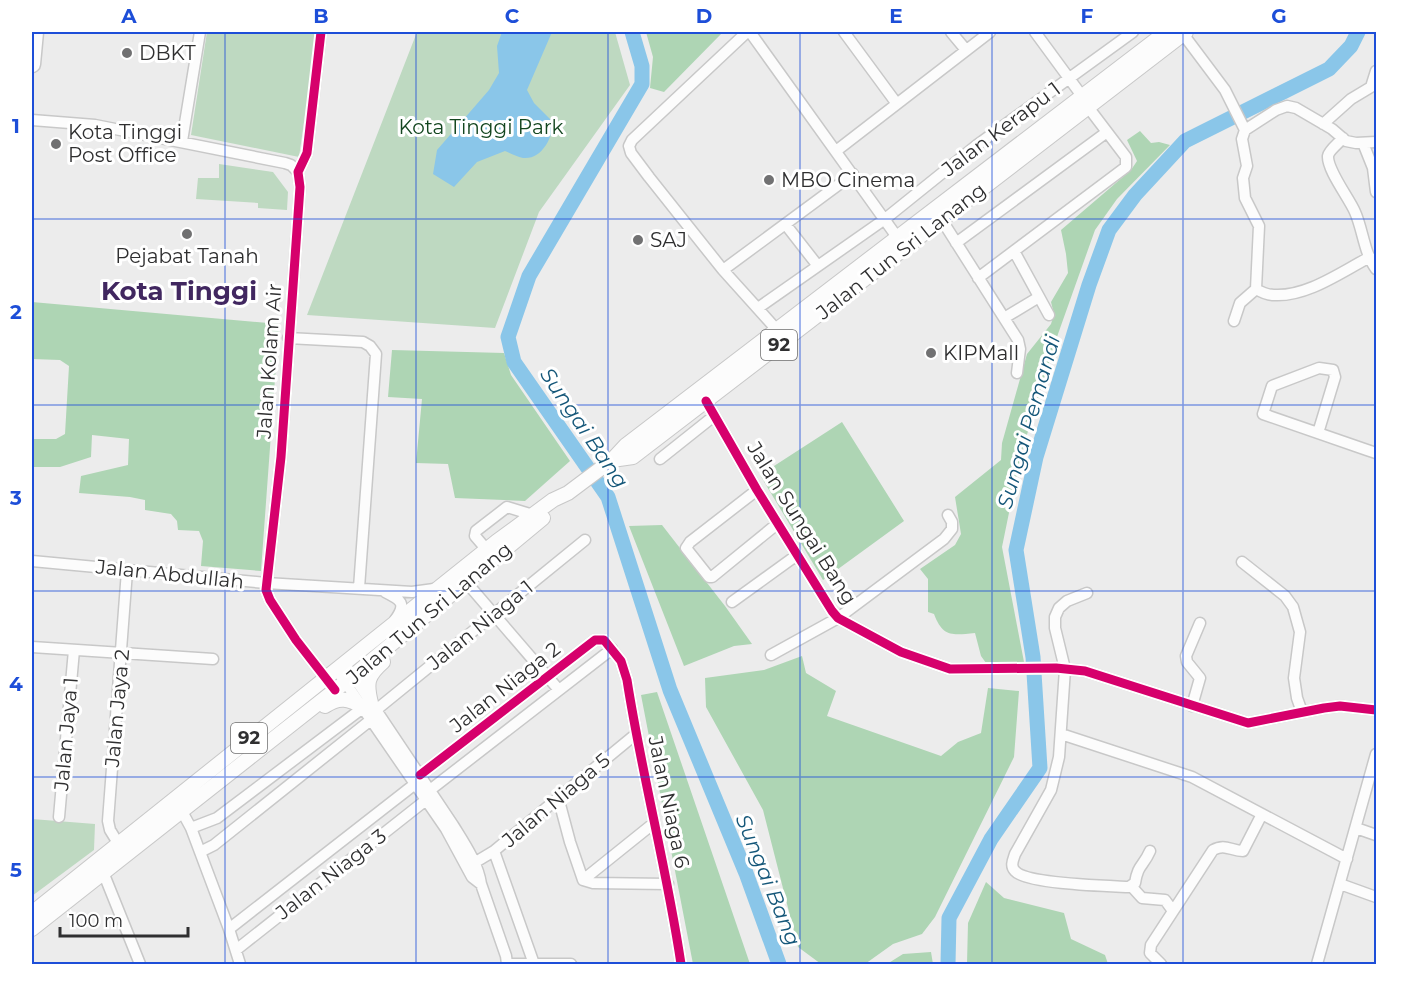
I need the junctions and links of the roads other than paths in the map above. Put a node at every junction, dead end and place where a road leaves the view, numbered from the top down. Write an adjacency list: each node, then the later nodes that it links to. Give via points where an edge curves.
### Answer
1 (35, 32): 13 (highway)
2 (200, 32): 24 (street)
3 (321, 32): 28 (street, Jalan Kolam Air, via 307,153)
4 (749, 32): 27 (street); 40 (street, via 629,146)
5 (844, 32): 18 (street)
6 (951, 32): 12 (street)
7 (990, 32): 12 (street)
8 (1035, 32): 15 (street)
9 (1133, 32): 15 (street, Jalan Kerapu 1)
10 (1166, 32): 17 (main road, Jalan Tun Sri Lanang / 92)
11 (1185, 33): 17 (main road, Jalan Tun Sri Lanang / 92); 21 (street, via 1225,90)
12 (966, 51): 18 (street)
13 (32, 64)
14 (1377, 71): 16 (street)
15 (1069, 77): 17 (street); 32 (street, Jalan Kerapu 1)
16 (1374, 92): 20 (street, via 1351,99)
17 (1085, 101): 22 (street); 31 (main road, Jalan Tun Sri Lanang / 92)
18 (897, 104): 27 (street)
19 (32, 120): 24 (street, via 95,125)
20 (1323, 124): 21 (street, via 1287,106); 23 (street)
21 (1244, 126): 42 (street, via 1245,198 1259,226)
22 (1107, 132): 35 (street); 36 (street, via 1126,157 1126,167)
23 (1343, 138): 26 (street); 37 (street, via 1330,151 1330,166 1355,213)
24 (182, 141): 28 (street, via 285,163)
25 (1377, 142): 26 (street)
26 (1363, 143): 30 (street)
27 (836, 151): 29 (street)
28 (298, 172): 49 (street, Jalan Kolam Air)
29 (853, 174): 32 (street); 33 (street)
30 (1377, 192)
31 (938, 214): 34 (main road, Jalan Tun Sri Lanang / 92); 35 (street); 51 (main road, Jalan Tun Sri Lanang / 92)
32 (885, 219): 34 (street); 38 (street, Jalan Kerapu 1)
33 (786, 225): 38 (street); 40 (street)
34 (897, 237): 48 (main road, Jalan Tun Sri Lanang / 92)
35 (956, 243): 41 (street)
36 (1014, 251): 41 (street); 43 (street)
37 (1370, 257): 39 (street); 42 (street, via 1312,287 1272,296)
38 (818, 266): 44 (street, Jalan Kerapu 1)
39 (1377, 269)
40 (723, 270): 44 (street)
41 (978, 278): 46 (street)
42 (1256, 290): 47 (street, via 1240,303)
43 (1039, 297): 45 (street); 46 (street)
44 (758, 308): 48 (street)
45 (1049, 315)
46 (1004, 318): 50 (street, via 1020,346)
47 (1234, 321)
48 (777, 330): 56 (main road, Jalan Tun Sri Lanang / 92, via 626,445)
49 (288, 338): 68 (street, Jalan Kolam Air, via 281,457); 71 (street, via 363,342 376,354)
50 (1017, 373)
51 (706, 401): 52 (street, Jalan Sungai Bang); 56 (main road, Jalan Tun Sri Lanang / 92, via 633,457)
52 (714, 416): 55 (street); 57 (street, Jalan Sungai Bang)
53 (1318, 433): 53 (street, via 1335,377 1333,370 1319,368 1272,386 1263,414); 54 (street)
54 (1377, 453)
55 (660, 459)
56 (612, 460): 58 (main road, Jalan Tun Sri Lanang / 92)
57 (757, 490): 61 (street, Jalan Sungai Bang); 61 (street, via 686,548 711,577)
58 (568, 493): 59 (main road, Jalan Tun Sri Lanang / 92); 69 (main road, Jalan Tun Sri Lanang / 92)
59 (533, 515): 63 (main road, Jalan Tun Sri Lanang / 92); 63 (street, via 507,507 487,522 475,534)
60 (948, 515): 77 (street, via 952,529 944,539)
61 (777, 524): 64 (street, Jalan Sungai Bang)
62 (585, 540): 75 (street, Jalan Niaga 1)
63 (487, 550): 70 (main road, Jalan Tun Sri Lanang / 92)
64 (797, 555): 74 (street); 77 (street, Jalan Sungai Bang)
65 (32, 561): 67 (street, Jalan Abdullah)
66 (1242, 562): 94 (street, via 1293,607 1300,632 1294,678)
67 (127, 571): 68 (street, Jalan Abdullah); 83 (street, Jalan Jaya 2)
68 (266, 583): 71 (street, Jalan Abdullah); 87 (street, Jalan Kolam Air, via 270,600 296,640)
69 (467, 583): 75 (street); 76 (main road, Jalan Tun Sri Lanang / 92)
70 (443, 585): 72 (street, Jalan Abdullah, via 420,592); 79 (main road, Jalan Tun Sri Lanang / 92)
71 (359, 588): 72 (street, Jalan Abdullah)
72 (381, 590): 79 (street, via 398,599 402,606)
73 (1087, 593): 86 (street, via 1067,601 1055,617)
74 (732, 602)
75 (494, 614): 88 (street); 92 (street, Jalan Niaga 1)
76 (424, 617): 89 (main road, Jalan Tun Sri Lanang / 92); 92 (main road, via 419,631 371,673)
77 (838, 618): 84 (street); 86 (street, Jalan Sungai Bang, via 901,652 950,669)
78 (1200, 623): 91 (street, via 1186,656 1200,678)
79 (387, 629): 87 (main road, Jalan Tun Sri Lanang / 92)
80 (32, 647): 82 (street)
81 (612, 649): 88 (street, Jalan Niaga 2, via 604,639 598,639); 90 (street, Jalan Niaga 3); 96 (street, Jalan Niaga 6, via 624,671)
82 (74, 650): 83 (street); 105 (street, Jalan Jaya 1)
83 (122, 653): 85 (street); 110 (street, Jalan Jaya 2, via 108,821)
84 (771, 655)
85 (213, 659)
86 (1060, 669): 91 (street, Jalan Sungai Bang, via 1085,671); 97 (street)
87 (335, 670): 89 (street, Jalan Kolam Air); 102 (main road, Jalan Tun Sri Lanang / 92)
88 (548, 677): 90 (street); 99 (street, Jalan Niaga 2)
89 (345, 682): 92 (street, Jalan Kolam Air); 95 (main road, Jalan Tun Sri Lanang / 92)
90 (559, 690): 100 (street, Jalan Niaga 3)
91 (1192, 706): 94 (street, Jalan Sungai Bang, via 1248,723)
92 (371, 710): 95 (main road, via 337,699); 99 (street, Jalan Kolam Air); 107 (street, Jalan Niaga 1, via 217,818); 113 (street, Jalan Niaga 1, via 214,845)
93 (1377, 710): 94 (street, Jalan Sungai Bang, via 1340,706)
94 (1302, 712)
95 (298, 720): 103 (main road, Jalan Tun Sri Lanang / 92)
96 (636, 734): 101 (street, Jalan Niaga 5); 106 (street, Jalan Niaga 6)
97 (1061, 734): 104 (street, via 1175,770); 122 (street, via 1051,790 1015,854 1011,864 1014,871 1047,882)
98 (1377, 754): 108 (street)
99 (417, 779): 100 (street, Jalan Kolam Air); 127 (street, Jalan Niaga 2)
100 (428, 795): 116 (street, via 453,825); 119 (street, via 472,877); 128 (street, Jalan Niaga 3)
101 (558, 797): 111 (street, Jalan Niaga 5); 118 (street)
102 (173, 799): 103 (street); 110 (main road, Jalan Tun Sri Lanang / 92)
103 (183, 811): 107 (street); 117 (main road, Jalan Tun Sri Lanang / 92)
104 (1262, 814): 115 (street); 124 (street, via 1243,851 1226,846 1213,850)
105 (59, 817)
106 (654, 823): 118 (street); 120 (street, Jalan Niaga 6)
107 (191, 828): 113 (street)
108 (1356, 828): 109 (street); 115 (street)
109 (1377, 835)
110 (118, 843): 114 (main road, Jalan Tun Sri Lanang / 92)
111 (494, 851): 116 (street, Jalan Niaga 5); 132 (street)
112 (1150, 851): 122 (street)
113 (200, 852): 127 (street)
114 (98, 859): 117 (street); 125 (main road, Jalan Tun Sri Lanang / 92)
115 (1347, 859): 121 (street)
116 (474, 863): 119 (street)
117 (104, 873): 126 (main road, Jalan Tun Sri Lanang / 92); 129 (street)
118 (583, 879): 120 (street, via 593,883)
119 (481, 884): 131 (street)
120 (668, 884): 135 (street, Jalan Niaga 6)
121 (1340, 884): 123 (street); 137 (street)
122 (1132, 886): 124 (street, via 1142,898 1165,900)
123 (1377, 897)
124 (1173, 911): 136 (street, via 1149,947)
125 (32, 913)
126 (32, 929)
127 (229, 929): 128 (street)
128 (236, 950): 130 (street)
129 (138, 964)
130 (240, 964)
131 (507, 964): 132 (street)
132 (534, 964): 133 (street)
133 (558, 964): 134 (street)
134 (571, 964)
135 (681, 964)
136 (1161, 964)
137 (1317, 964)

